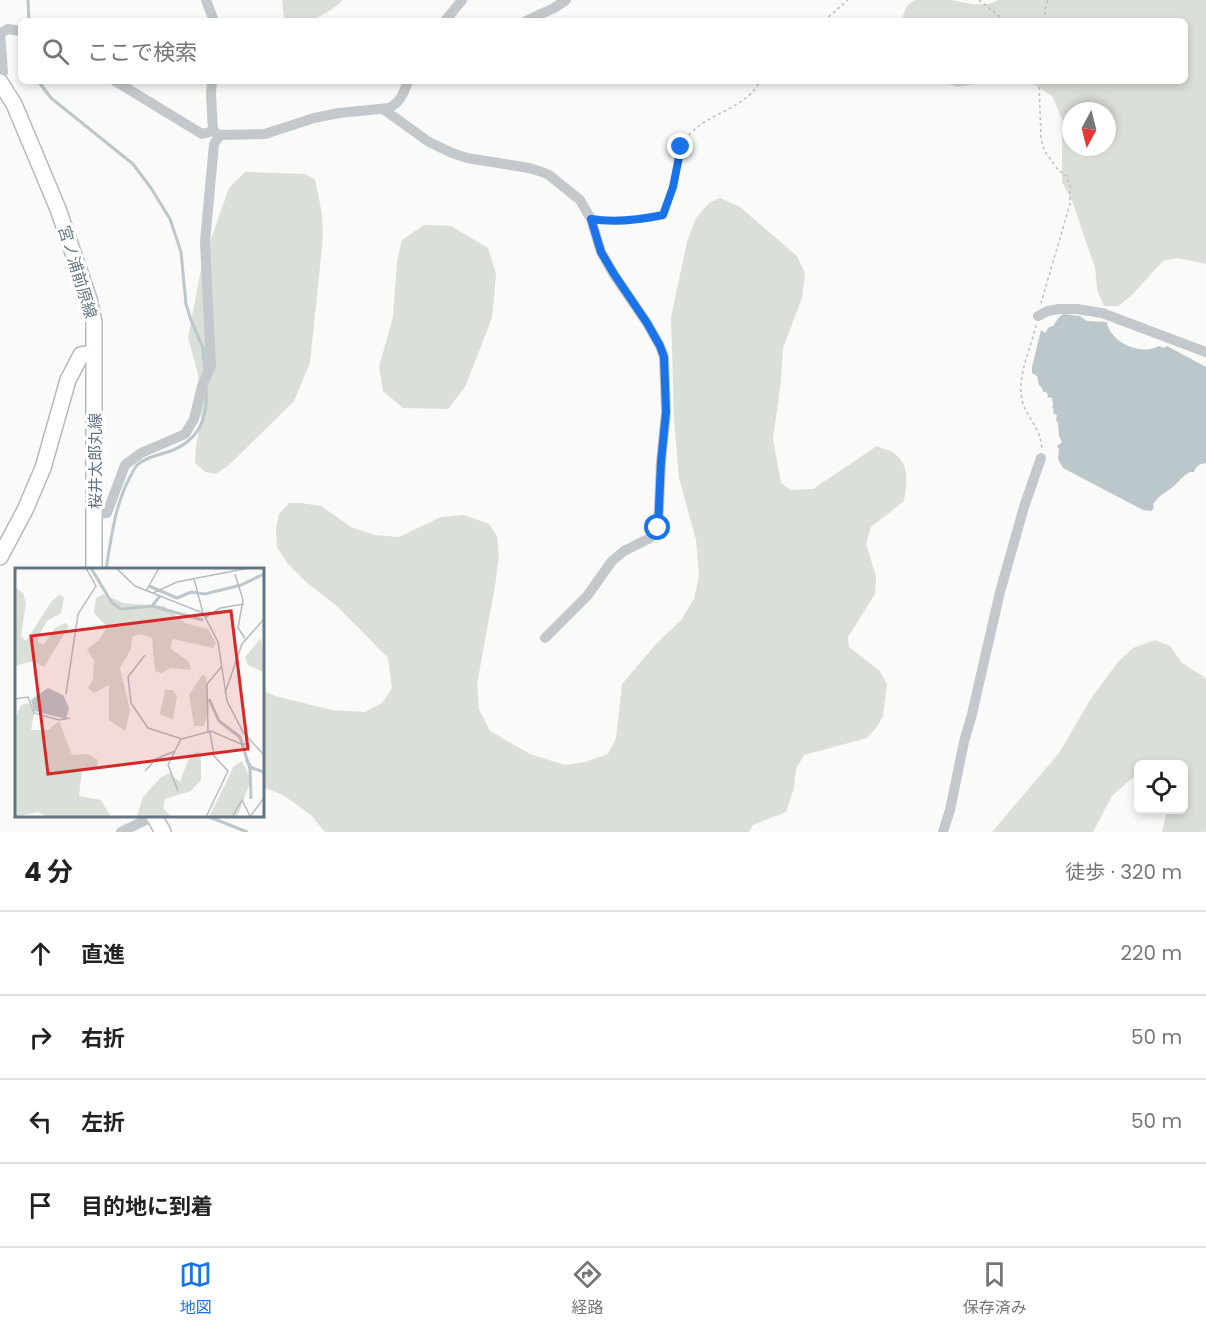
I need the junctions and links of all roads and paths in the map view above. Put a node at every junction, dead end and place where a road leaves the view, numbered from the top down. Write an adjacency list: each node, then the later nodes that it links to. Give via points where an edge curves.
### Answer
1 (206, 0): 7 (street)
2 (462, 0): 8 (street)
3 (566, 0): 9 (street)
4 (848, 0): 10 (path)
5 (979, 0): 11 (path)
6 (1048, 0): 12 (path)
7 (213, 18)
8 (447, 18)
9 (532, 18)
10 (827, 18)
11 (1001, 18)
12 (1046, 18)
13 (18, 31): 14 (street, via 0,33)
14 (0, 80): 25 (main road, 宮ノ浦前原線, via 58,209 89,299)
15 (120, 84): 21 (street, via 202,134)
16 (212, 84): 21 (street)
17 (407, 84): 20 (street, via 396,105)
18 (758, 84): 22 (path, via 755,91 689,135 681,147 663,215 621,221)
19 (1039, 84): 23 (path, via 1041,139 1058,170 1067,176 1070,204)
20 (383, 109): 21 (street, via 314,118 265,134); 22 (street, via 429,142 452,153 549,175 580,200)
21 (216, 133): 27 (street, via 205,242 211,366 194,419 184,434 141,453 125,465 107,513)
22 (591, 219): 30 (street, via 601,252 664,357 666,412 660,515 655,534 612,561 587,596)
23 (1038, 316): 24 (street, via 1059,309 1101,313); 26 (path, via 1021,387 1027,414 1040,437)
24 (1206, 352)
25 (94, 353): 27 (main road, 桜井太郎丸線); 28 (main road, via 81,355 69,380 43,468)
26 (1041, 458): 35 (street, via 1000,592)
27 (95, 514): 29 (main road, 桜井太郎丸線)
28 (0, 556)
29 (94, 568)
30 (545, 638)
31 (152, 817): 33 (street)
32 (155, 817): 34 (main road)
33 (121, 832)
34 (163, 832)
35 (943, 832)

